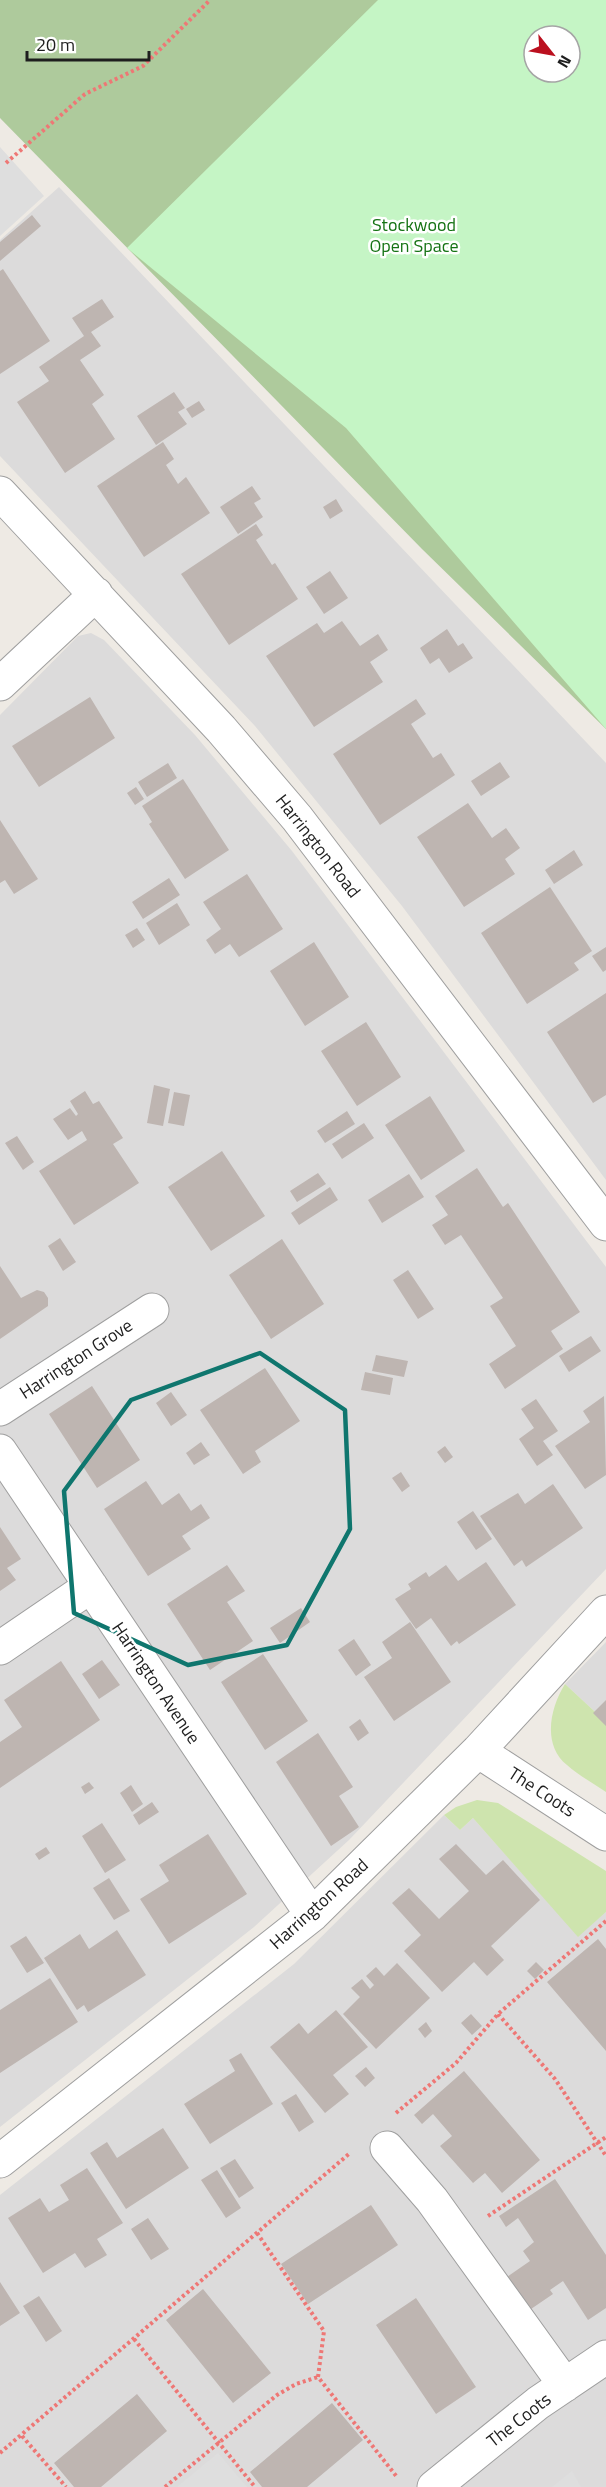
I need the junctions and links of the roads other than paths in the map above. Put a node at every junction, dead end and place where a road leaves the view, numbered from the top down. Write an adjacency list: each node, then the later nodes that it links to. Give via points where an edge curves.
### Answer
1 (0, 493): 2 (street, Harrington Road)
2 (96, 594): 3 (street); 4 (street, Harrington Road, via 297,818)
3 (0, 684)
4 (606, 1224)
5 (152, 1310): 6 (street, Harrington Grove)
6 (0, 1409)
7 (0, 1451): 8 (street, Harrington Avenue)
8 (91, 1586): 10 (street); 13 (street, Harrington Avenue)
9 (606, 1612): 11 (street, Harrington Road)
10 (0, 1648)
11 (478, 1751): 12 (street, The Coots); 13 (street, Harrington Road)
12 (606, 1834)
13 (312, 1915): 15 (street, Harrington Road)
14 (377, 2138): 17 (street, via 432,2200)
15 (0, 2161)
16 (606, 2357): 17 (street, The Coots)
17 (565, 2385): 18 (street, The Coots)
18 (434, 2487)

